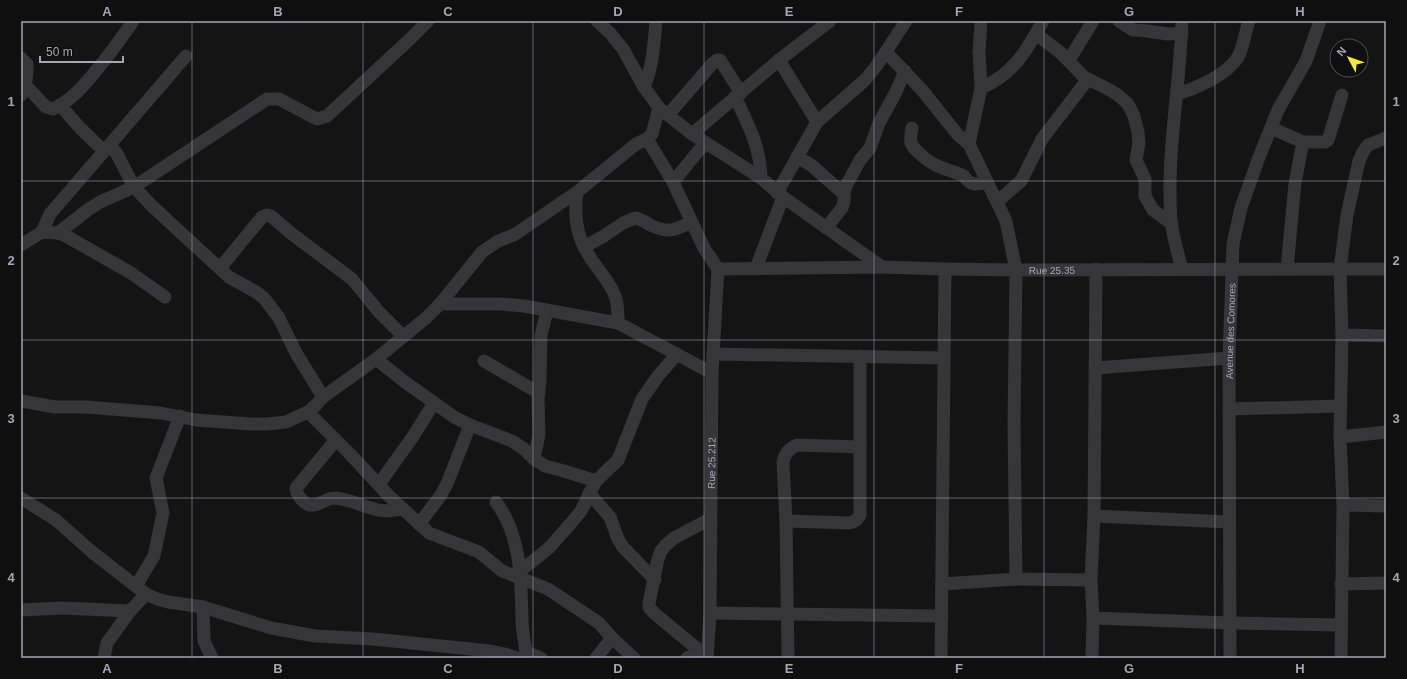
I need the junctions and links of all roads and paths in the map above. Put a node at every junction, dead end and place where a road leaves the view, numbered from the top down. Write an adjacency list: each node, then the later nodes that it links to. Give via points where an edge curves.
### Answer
1 (133, 21): 28 (street, via 85,84)
2 (428, 21): 44 (street, via 328,116 317,119 279,99 267,99)
3 (596, 21): 22 (street, via 623,49)
4 (656, 21): 22 (street, via 652,62)
5 (906, 21): 15 (street)
6 (981, 21): 23 (street)
7 (1043, 21): 14 (street)
8 (1093, 21): 19 (street)
9 (1118, 21): 13 (street, via 1133,30 1168,34)
10 (1249, 21): 25 (street, via 1241,50 1233,63 1212,79)
11 (1320, 21): 32 (street, Avenue des Comores, via 1306,61 1278,110)
12 (822, 23): 18 (street)
13 (1182, 27): 25 (street)
14 (1036, 34): 19 (street); 23 (street, via 1006,74)
15 (886, 52): 20 (street); 30 (street, via 865,80)
16 (186, 56): 39 (street)
17 (21, 58): 24 (street, via 27,64)
18 (779, 60): 26 (street); 30 (street)
19 (1069, 60): 21 (street)
20 (905, 71): 38 (street, via 958,135); 46 (street, via 879,123 870,148 860,160)
21 (1088, 79): 48 (street, via 1042,139 1021,181); 50 (street, via 1113,92 1128,104 1138,132 1136,160 1145,179 1145,196 1153,210)
22 (644, 87): 29 (street)
23 (981, 88): 38 (street)
24 (23, 91): 28 (street, via 46,107 53,109)
25 (1177, 94): 50 (street, via 1170,169)
26 (738, 95): 29 (street, via 720,60 717,60); 33 (street); 41 (street, via 755,141)
27 (1342, 95): 36 (street, via 1328,140)
28 (60, 105): 39 (street, via 80,128)
29 (664, 112): 33 (street); 35 (street)
30 (817, 122): 40 (street)
31 (912, 128): 43 (street, via 914,149 928,161 964,176 971,184)
32 (1271, 128): 36 (street); 62 (street, Avenue des Comores, via 1241,208 1233,244)
33 (692, 134): 37 (street)
34 (1386, 138): 64 (street, via 1368,145 1362,152 1347,215)
35 (647, 139): 42 (street); 45 (street, via 636,144)
36 (1304, 142): 63 (street, via 1294,189)
37 (705, 143): 41 (street); 42 (street)
38 (969, 144): 43 (street)
39 (107, 148): 44 (street, via 117,154); 52 (street, via 50,214)
40 (798, 157): 46 (street, via 812,164); 47 (street)
41 (761, 178): 47 (street)
42 (674, 182): 49 (street)
43 (987, 182): 48 (street)
44 (134, 186): 53 (street, via 100,202); 57 (street, via 152,206)
45 (576, 192): 55 (street, via 575,217); 69 (street, via 514,235 489,246)
46 (844, 194): 51 (street, via 842,208)
47 (780, 195): 51 (street); 58 (street)
48 (997, 202): 67 (street, via 1006,221)
49 (692, 222): 55 (street, via 668,231 635,218); 59 (street, via 704,248)
50 (1172, 224): 61 (street)
51 (826, 228): 56 (street)
52 (42, 232): 53 (street); 54 (street)
53 (58, 233): 68 (street, via 131,273)
54 (21, 245)
55 (584, 247): 71 (street, via 616,298)
56 (882, 266): 58 (street, Rue 25.35); 66 (street, Rue 25.35)
57 (220, 268): 73 (street, via 262,217 271,216 352,279); 85 (street, via 228,277 264,298 279,318 296,354)
58 (756, 268): 59 (street, Rue 25.35)
59 (718, 269): 76 (street, Rue 25.212)
60 (1096, 269): 61 (street, Rue 25.35); 67 (street, Rue 25.35); 82 (street)
61 (1182, 269): 62 (street, Rue 25.35)
62 (1232, 269): 63 (street, Rue 25.35); 79 (street, Avenue des Comores)
63 (1287, 269): 64 (street, Rue 25.35)
64 (1340, 269): 65 (street, Rue 25.35); 72 (street)
65 (1386, 269)
66 (944, 270): 67 (street, Rue 25.35); 78 (street)
67 (1016, 270): 112 (street)
68 (165, 297)
69 (440, 304): 70 (street, via 502,304); 73 (street)
70 (547, 310): 71 (street); 84 (street, via 541,335)
71 (618, 323): 75 (street)
72 (1342, 335): 74 (street); 88 (street)
73 (403, 336): 80 (street)
74 (1386, 336)
75 (677, 354): 83 (street); 98 (street, via 642,399 618,460)
76 (713, 354): 77 (street); 83 (street, Rue 25.212)
77 (860, 356): 78 (street); 96 (street)
78 (944, 358): 116 (street)
79 (1229, 358): 82 (street); 89 (street, Avenue des Comores)
80 (376, 359): 85 (street); 87 (street)
81 (484, 361): 84 (street)
82 (1095, 368): 106 (street)
83 (712, 373): 107 (street, Rue 25.212)
84 (539, 393): 97 (street, via 539,435)
85 (323, 396): 90 (street)
86 (21, 401): 91 (street, via 55,407 125,409)
87 (434, 403): 92 (street); 99 (street)
88 (1341, 406): 89 (street); 94 (street)
89 (1229, 409): 109 (street, Avenue des Comores)
90 (308, 412): 91 (street, via 286,422 267,424 196,420); 95 (street)
91 (180, 416): 118 (street, via 156,478 163,513 154,556)
92 (470, 425): 97 (street, via 512,441 524,448); 110 (street, via 447,484)
93 (1386, 432): 94 (street)
94 (1340, 437): 103 (street)
95 (336, 440): 99 (street); 105 (street, via 296,488 296,492 305,502 314,505 336,498 378,510)
96 (860, 447): 108 (street, via 797,444 788,450 783,463); 108 (street, via 858,519 849,523)
97 (534, 459): 98 (street, via 545,466)
98 (596, 481): 100 (street)
99 (378, 484): 105 (street)
100 (589, 493): 111 (street, via 581,511 572,522); 113 (street, via 610,517 623,546)
101 (21, 498): 118 (street, via 56,520)
102 (496, 502): 111 (street, via 507,518 515,539)
103 (1343, 505): 104 (street); 117 (street)
104 (1386, 506)
105 (403, 509): 110 (street)
106 (1094, 516): 109 (street); 114 (street)
107 (710, 519): 113 (street, via 666,545 658,559); 122 (street, Rue 25.212)
108 (786, 520): 123 (street)
109 (1229, 522): 126 (street, Avenue des Comores)
110 (419, 524): 111 (street, via 429,533 479,552 502,571 512,576)
111 (520, 575): 128 (street, via 589,615); 130 (street)
112 (1016, 579): 114 (street); 116 (street)
113 (655, 580): 129 (street, via 649,603 651,609)
114 (1091, 580): 125 (street)
115 (1386, 583): 117 (street)
116 (942, 584): 124 (street)
117 (1341, 584): 127 (street)
118 (141, 590): 119 (street, via 157,599); 121 (street)
119 (203, 607): 130 (street, via 271,628 316,636 373,639); 132 (street, via 204,641)
120 (21, 610): 121 (street, via 62,608)
121 (130, 611): 131 (street, via 107,643)
122 (710, 613): 123 (street); 129 (street, Rue 25.212)
123 (787, 613): 124 (street); 137 (street)
124 (942, 616): 138 (street)
125 (1093, 618): 126 (street); 139 (street)
126 (1230, 623): 127 (street); 140 (street, Avenue des Comores)
127 (1341, 624): 141 (street)
128 (612, 638): 134 (street); 135 (street)
129 (705, 654): 136 (street)
130 (523, 656): 133 (street)
131 (104, 658)
132 (212, 658)
133 (540, 658)
134 (596, 658)
135 (634, 658)
136 (687, 658)
137 (788, 658)
138 (941, 658)
139 (1092, 658)
140 (1230, 658)
141 (1341, 658)

